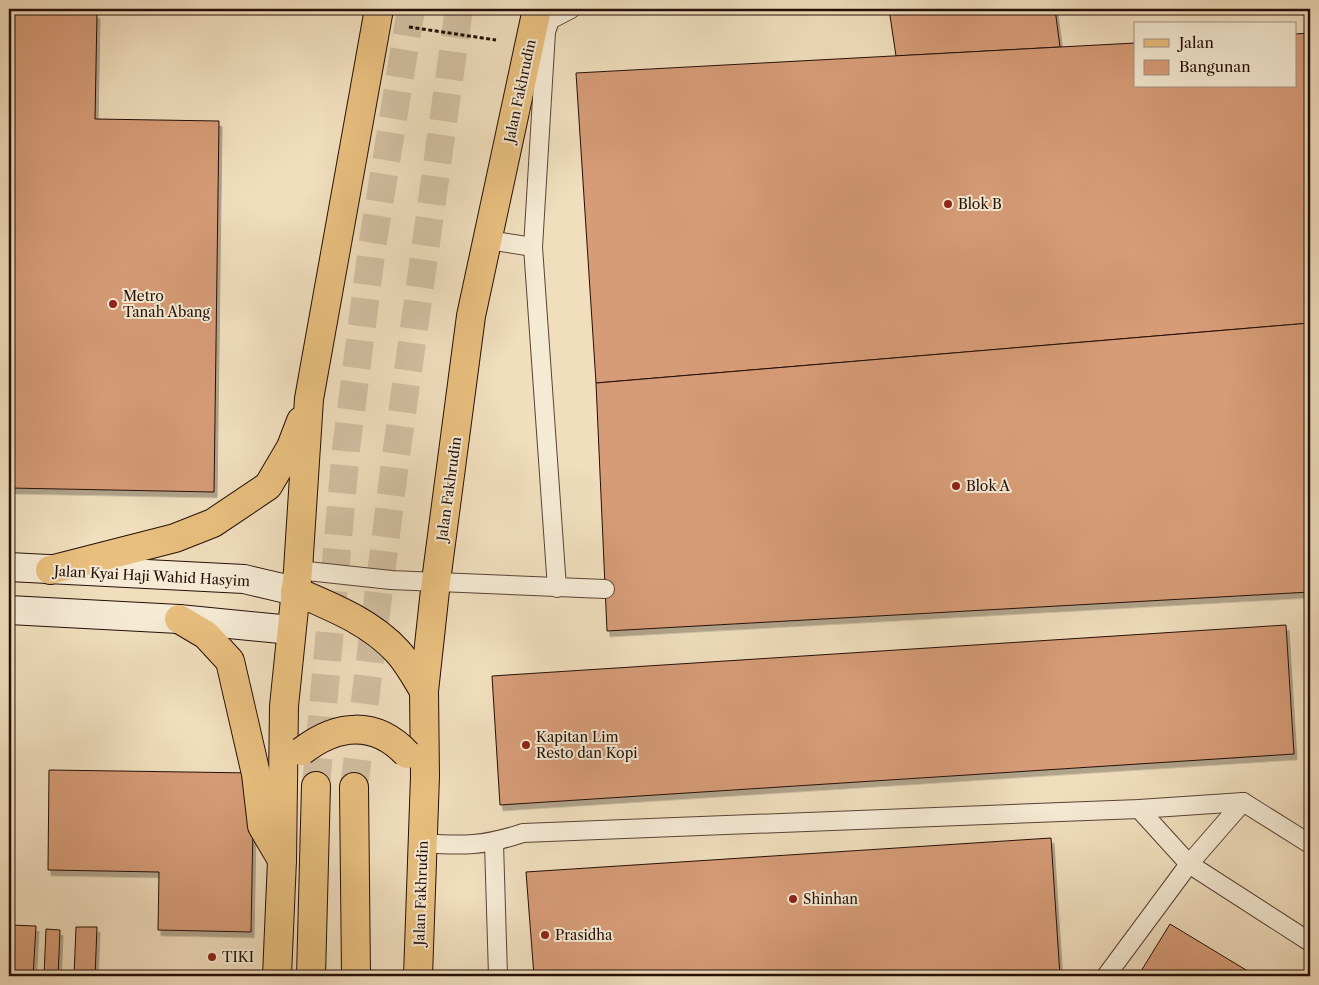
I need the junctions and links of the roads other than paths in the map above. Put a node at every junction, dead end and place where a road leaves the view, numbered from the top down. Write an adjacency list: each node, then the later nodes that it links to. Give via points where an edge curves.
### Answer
1 (571, 9): 5 (lane, via 550,20 546,32)
2 (378, 16): 6 (main road)
3 (530, 23): 4 (main road, Jalan Fakhrudin)
4 (488, 240): 5 (lane); 10 (main road, Jalan Fakhrudin, via 471,316)
5 (534, 247): 11 (lane)
6 (309, 399): 8 (main road, via 291,447 268,486 241,506 213,523 174,538); 9 (main road)
7 (9, 567): 8 (main road, Jalan Kyai Haji Wahid Hasyim)
8 (50, 570): 9 (main road, Jalan Kyai Haji Wahid Hasyim)
9 (296, 580): 10 (lane); 15 (main road); 16 (main road, via 380,635 398,652)
10 (436, 581): 11 (lane); 16 (main road, Jalan Fakhrudin)
11 (557, 588): 12 (lane)
12 (605, 590)
13 (9, 610): 14 (main road)
14 (179, 619): 15 (main road); 26 (main road, via 206,635 230,661 256,774 262,826)
15 (291, 630): 17 (main road, via 284,706)
16 (424, 691): 18 (main road, Jalan Fakhrudin)
17 (293, 758): 18 (main road, bridge, via 340,730 372,730 398,744); 26 (main road)
18 (425, 776): 23 (main road, Jalan Fakhrudin)
19 (316, 786): 30 (main road)
20 (354, 787): 31 (main road)
21 (1243, 802): 22 (lane); 25 (lane); 27 (lane)
22 (1140, 809): 24 (lane, via 522,833); 27 (lane)
23 (423, 843): 24 (lane, via 467,846); 32 (main road, Jalan Fakhrudin)
24 (494, 843): 33 (lane)
25 (1310, 844)
26 (282, 860): 29 (main road)
27 (1189, 864): 28 (lane); 34 (lane)
28 (1310, 942)
29 (277, 976)
30 (311, 976)
31 (356, 976)
32 (418, 976)
33 (498, 976)
34 (1106, 976)

